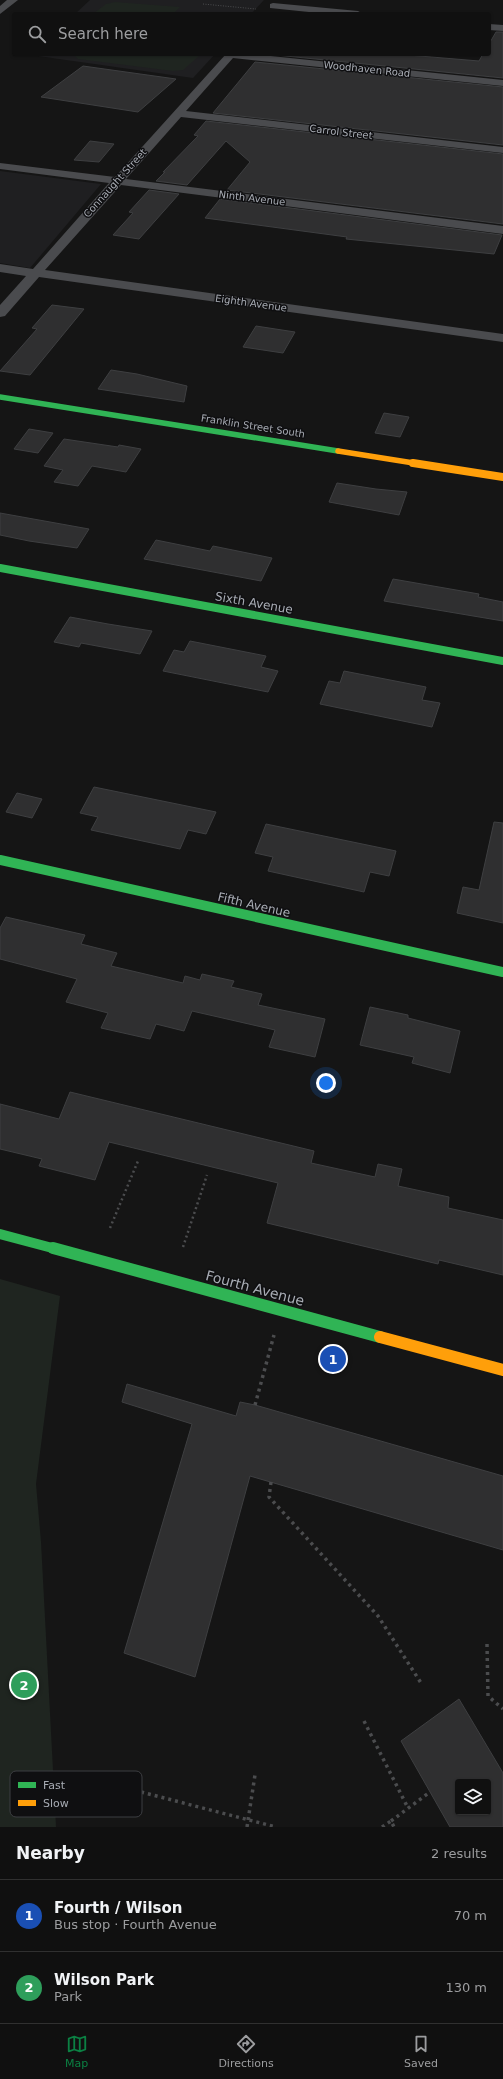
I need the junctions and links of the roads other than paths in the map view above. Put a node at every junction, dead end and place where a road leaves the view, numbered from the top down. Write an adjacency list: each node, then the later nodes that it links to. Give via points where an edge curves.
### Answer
1 (13, 0): 3 (street)
2 (276, 3): 4 (street); 5 (street)
3 (0, 11)
4 (268, 12)
5 (343, 12)
6 (491, 27): 7 (street)
7 (503, 28)
8 (229, 56): 11 (street, Connaught Street)
9 (250, 56): 10 (street, Woodhaven Road)
10 (503, 83)
11 (179, 113): 12 (street, Carrol Street); 14 (street, Connaught Street)
12 (503, 150)
13 (0, 166): 14 (street, Ninth Avenue)
14 (117, 181): 15 (street, Ninth Avenue); 17 (street, Connaught Street)
15 (503, 230)
16 (0, 268): 17 (street, Eighth Avenue)
17 (36, 273): 18 (street, Connaught Street); 19 (street, Eighth Avenue)
18 (0, 313)
19 (503, 338)
20 (0, 397): 21 (street, Franklin Street South)
21 (503, 477)
22 (0, 568): 23 (street, Sixth Avenue)
23 (503, 661)
24 (0, 860): 25 (street, Fifth Avenue)
25 (503, 972)
26 (0, 1234): 27 (street, Fourth Avenue)
27 (503, 1370)

